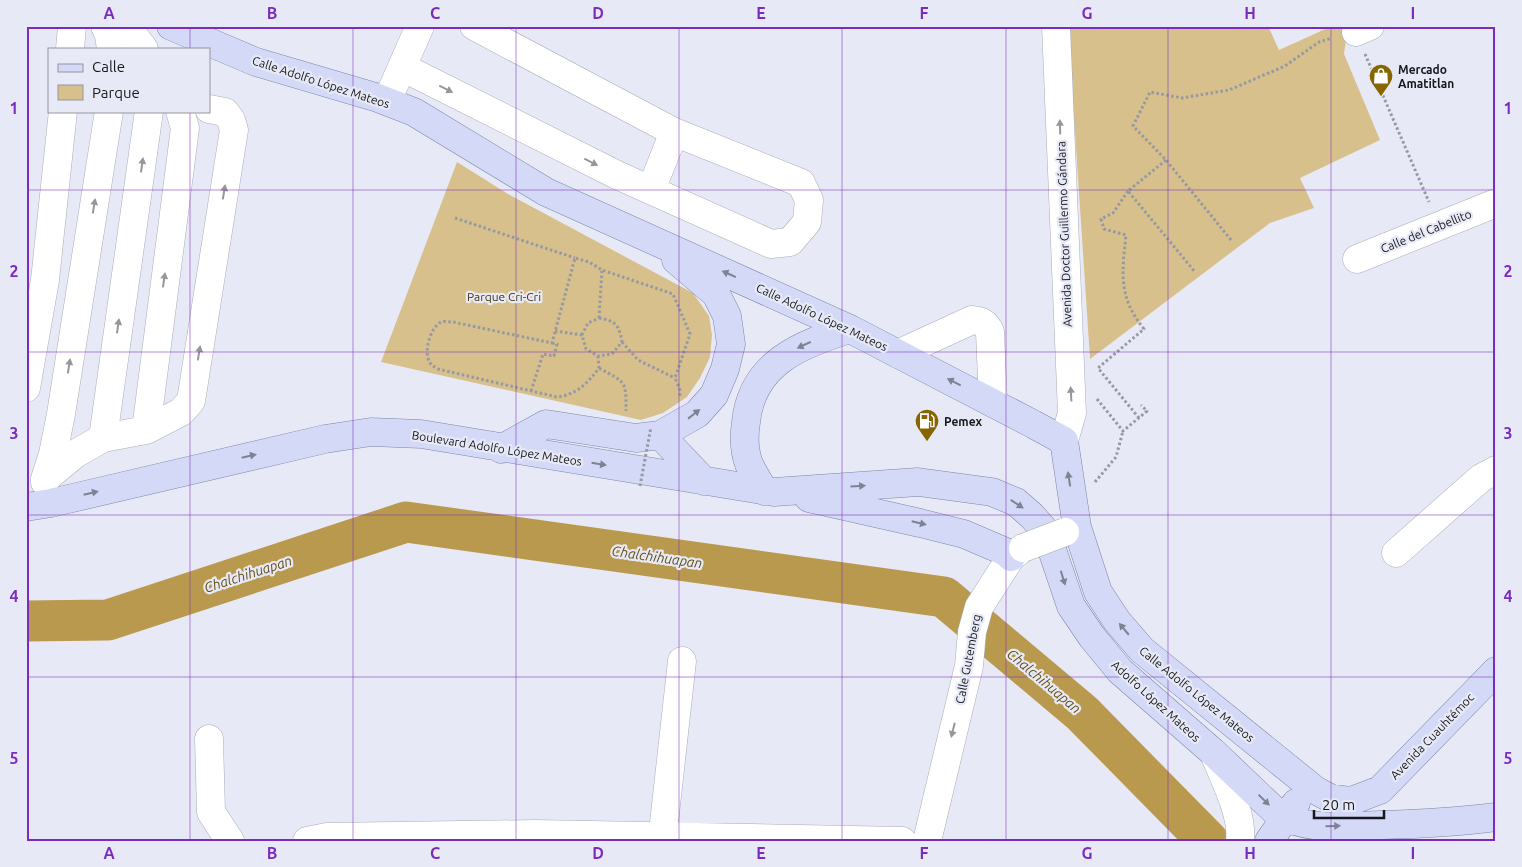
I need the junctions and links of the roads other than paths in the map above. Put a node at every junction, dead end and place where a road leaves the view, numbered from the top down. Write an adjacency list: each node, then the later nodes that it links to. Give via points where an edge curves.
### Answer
1 (72, 26): 7 (street)
2 (105, 26): 8 (street)
3 (171, 26): 10 (main road, Calle Adolfo López Mateos, via 256,62)
4 (420, 26): 9 (street)
5 (474, 26): 16 (street)
6 (1056, 26): 28 (street, Avenida Doctor Guillermo Gándara, one-way to 6, via 1072,413)
7 (70, 48)
8 (111, 48)
9 (402, 67): 10 (street); 17 (street, one-way to 17)
10 (387, 102): 19 (main road, Calle Adolfo López Mateos, via 414,112 546,192)
11 (210, 109): 25 (street, one-way to 11, via 181,412 191,401 234,130 225,112)
12 (63, 112): 23 (street, via 45,280)
13 (109, 112): 33 (street, one-way to 13, via 61,414)
14 (149, 112): 27 (street, one-way to 14)
15 (180, 112): 25 (street, one-way to 15, via 185,128)
16 (674, 132): 17 (street); 17 (street, via 801,183 809,200 807,222 790,242 771,244)
17 (651, 190)
18 (1496, 203): 20 (street, Calle del Cabellito)
19 (652, 239): 21 (main road, Calle Adolfo López Mateos, one-way to 19); 26 (main road, one-way to 19, via 697,414 714,395 731,344 727,316 716,294)
20 (1357, 259)
21 (850, 329): 22 (main road, Calle Adolfo López Mateos); 32 (main road, one-way to 32, via 793,350 773,365 758,384 747,411 744,434 749,463)
22 (898, 354): 24 (main road, Calle Adolfo López Mateos, one-way to 22); 24 (street, via 972,320 981,321 990,332)
23 (26, 388)
24 (993, 403): 28 (main road, Calle Adolfo López Mateos)
25 (146, 430): 27 (street)
26 (656, 431): 29 (main road, via 636,438 546,424); 31 (main road)
27 (103, 438): 33 (street, via 75,454)
28 (1064, 441): 34 (main road, Calle Adolfo López Mateos, one-way to 28)
29 (502, 449): 31 (main road, Boulevard Adolfo López Mateos, one-way to 31); 33 (main road, Boulevard Adolfo López Mateos, one-way to 29, via 371,432 421,434)
30 (1496, 470): 35 (street, via 1481,478)
31 (704, 481): 32 (main road, Boulevard Adolfo López Mateos)
32 (769, 491): 36 (main road, one-way to 36, via 964,534 1006,552); 40 (main road, Adolfo López Mateos, one-way to 40, via 918,482 992,492 1016,502 1046,532 1071,606 1092,637 1120,671)
33 (41, 496)
34 (1072, 520): 36 (street, bridge); 41 (main road, Calle Adolfo López Mateos, one-way to 34, via 1142,650 1098,592)
35 (1396, 553)
36 (1011, 559): 48 (street, Calle Gutemberg, one-way to 48, via 979,607 972,632 969,666)
37 (682, 661): 44 (street)
38 (1496, 671): 41 (main road, Avenida Cuauhtémoc, via 1380,790 1351,801 1330,798)
39 (209, 739): 45 (street, via 211,812)
40 (1214, 753): 43 (main road, Adolfo López Mateos, one-way to 43, via 1275,810); 49 (street, via 1236,809)
41 (1310, 786): 43 (main road)
42 (1496, 817): 43 (main road, one-way to 42, via 1441,823)
43 (1276, 830)
44 (663, 839): 46 (street, via 536,834 326,836); 47 (street)
45 (230, 841)
46 (307, 841)
47 (902, 841)
48 (927, 841)
49 (1240, 841)

